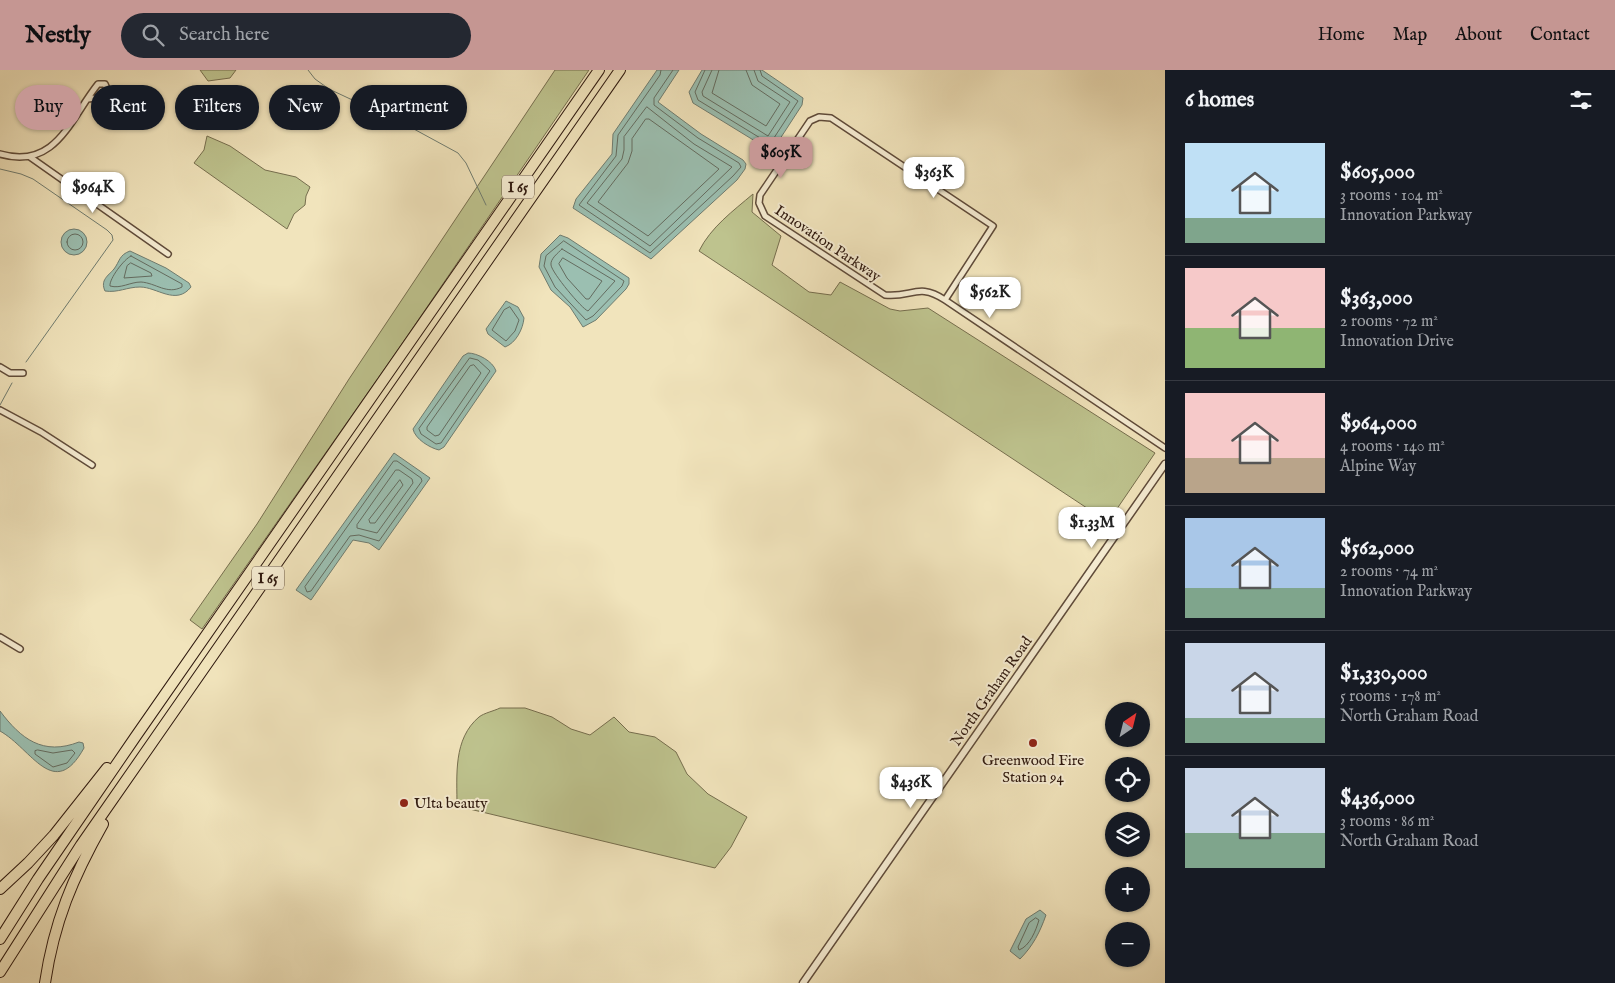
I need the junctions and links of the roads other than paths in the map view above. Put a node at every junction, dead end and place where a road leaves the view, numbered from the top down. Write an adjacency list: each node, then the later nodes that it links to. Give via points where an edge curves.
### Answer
1 (599, 70): 16 (highway, I 65)
2 (620, 71): 17 (highway, I 65)
3 (88, 99): 5 (street, via 52,147)
4 (0, 154): 5 (street)
5 (30, 157): 6 (street)
6 (168, 254)
7 (945, 300): 7 (street, Innovation Parkway, via 925,290 892,296 878,292 770,220 761,210 760,196 806,124 824,116 837,122 993,226); 11 (street, Innovation Parkway)
8 (1, 370): 9 (street)
9 (23, 373)
10 (0, 410): 13 (street)
11 (1165, 448)
12 (1165, 464): 22 (street, North Graham Road)
13 (92, 465)
14 (0, 637): 15 (street)
15 (20, 649)
16 (136, 736): 18 (highway, via 54,835); 19 (highway, I 65)
17 (137, 764): 20 (highway, I 65, via 52,888); 21 (highway, via 78,867 66,895 56,925)
18 (0, 889)
19 (0, 939)
20 (0, 972)
21 (45, 983)
22 (804, 983)

